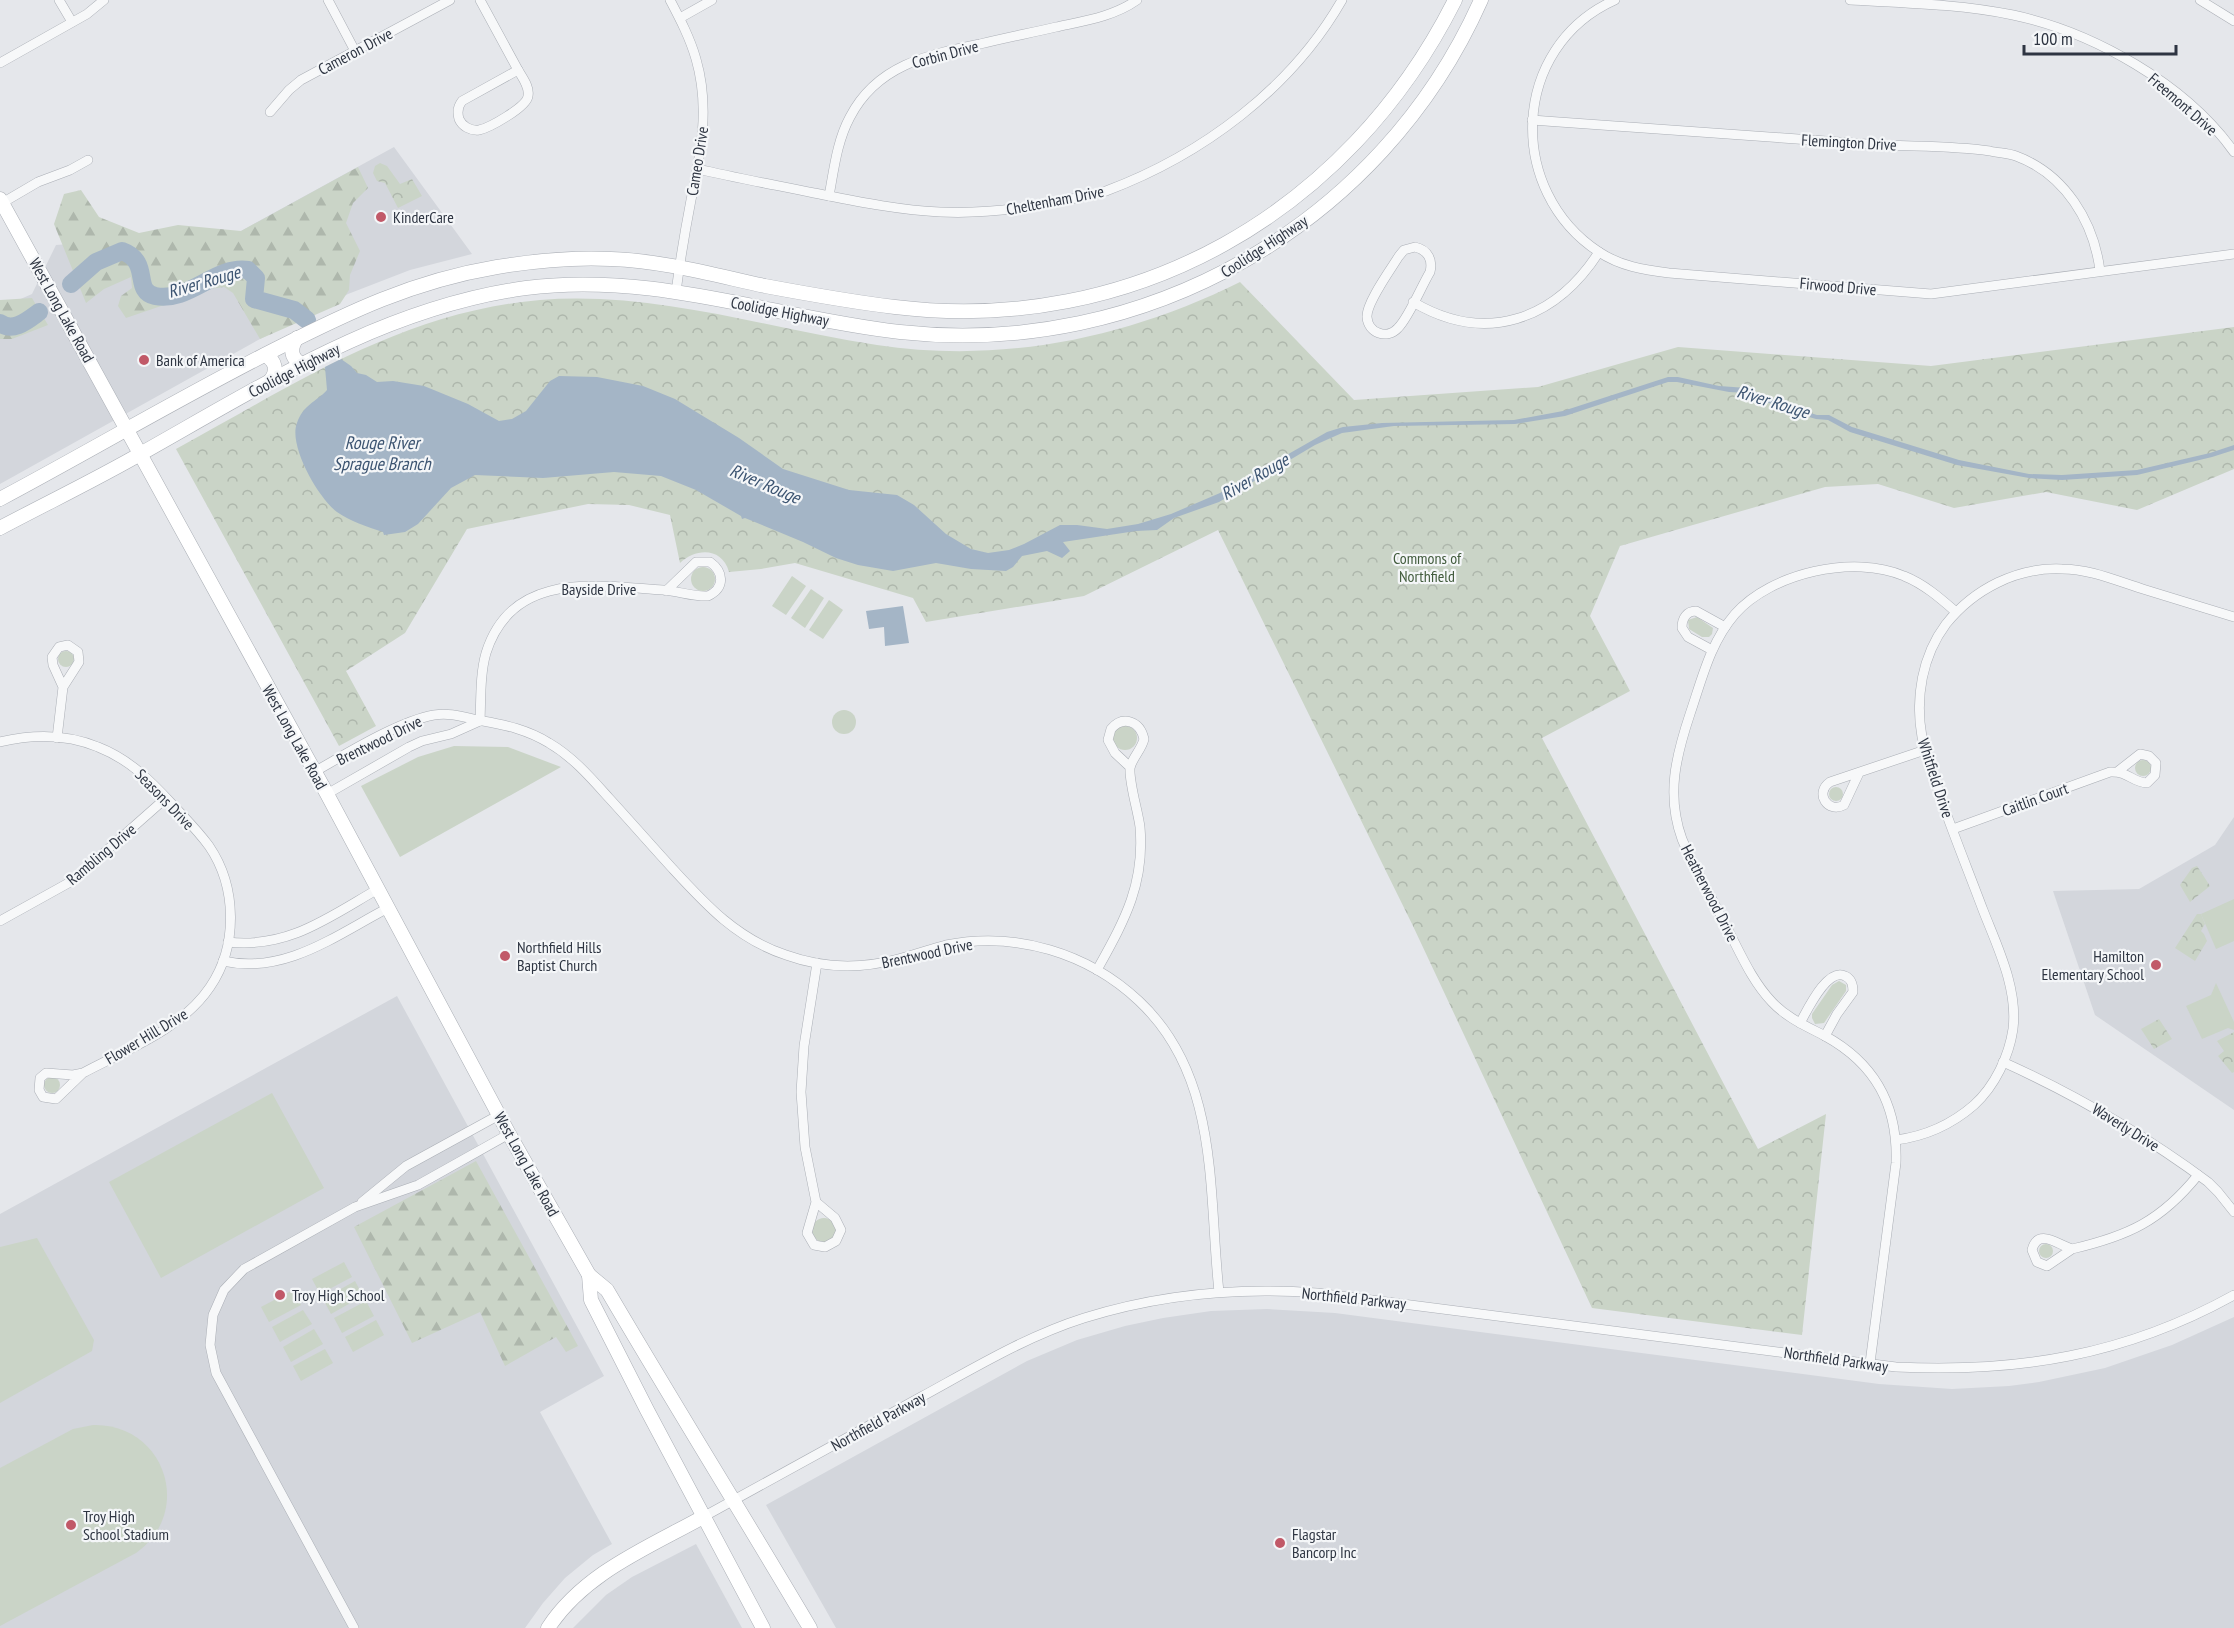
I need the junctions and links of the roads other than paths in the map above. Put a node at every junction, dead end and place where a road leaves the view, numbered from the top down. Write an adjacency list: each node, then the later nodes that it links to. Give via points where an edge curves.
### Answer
1 (59, 0): 18 (street)
2 (104, 0): 18 (street)
3 (328, 0): 19 (street)
4 (450, 0): 19 (street, Cameron Drive)
5 (480, 0): 21 (street)
6 (670, 0): 16 (street, Cameo Drive)
7 (712, 0): 16 (street)
8 (1137, 0): 27 (street, Corbin Drive, via 1093,19 949,50 897,69 874,86 851,115 840,142)
9 (1342, 0): 27 (street, Cheltenham Drive, via 1292,67 1241,115 1184,154 1104,192 1027,208 970,212 912,210)
10 (1455, 0): 31 (main road, Coolidge Highway, via 1397,95 1334,166 1247,231 1211,252 1138,283 1046,305 923,310 865,303)
11 (1481, 0): 33 (main road, Coolidge Highway, via 1456,51 1419,107 1353,182 1248,260 1154,303 1069,326 963,336 872,329)
12 (1612, 0): 23 (street, via 1574,28 1555,52 1540,82)
13 (1850, 0): 15 (street, Freemont Drive)
14 (2200, 0): 17 (street)
15 (1893, 1): 24 (street, Freemont Drive, via 2014,16 2092,42 2134,64 2175,93)
16 (680, 18): 26 (street, Cameo Drive, via 697,60 703,94 704,134)
17 (2234, 21)
18 (72, 22): 20 (street)
19 (356, 51): 22 (street, Cameron Drive, via 302,80)
20 (0, 63)
21 (518, 70): 21 (street, via 462,101 458,114 465,126 481,129 522,107 528,91)
22 (270, 112)
23 (1532, 120): 29 (street, Firwood Drive, via 1535,159 1544,189 1566,223); 32 (street, Flemington Drive, via 1968,148 2015,155 2048,175 2071,196 2093,239)
24 (2234, 152)
25 (88, 160): 28 (street)
26 (698, 169): 27 (street, Cheltenham Drive); 31 (street, Cameo Drive)
27 (829, 196)
28 (1, 201): 39 (main road, West Long Lake Road)
29 (1599, 252): 32 (street, Firwood Drive, via 1617,262 1647,270 1931,294); 34 (street, via 1584,275 1560,298 1519,318 1463,321)
30 (2234, 254): 32 (street, Firwood Drive)
31 (680, 267): 33 (street, Cameo Drive); 35 (main road, Coolidge Highway, via 583,259 444,277 364,305)
32 (2100, 271)
33 (676, 292): 37 (main road, Coolidge Highway, via 577,283 474,297 379,327)
34 (1413, 302): 34 (street, via 1431,267 1428,255 1416,247 1399,255 1371,305 1369,325 1384,335 1396,330)
35 (297, 338): 36 (main road, Coolidge Highway); 37 (main road, via 292,351)
36 (265, 355): 38 (main road, via 274,363 275,375); 39 (main road, Coolidge Highway)
37 (301, 364): 38 (main road, Coolidge Highway)
38 (270, 381): 40 (main road, Coolidge Highway)
39 (127, 429): 40 (main road, West Long Lake Road); 41 (main road, Coolidge Highway)
40 (139, 455): 43 (main road, Coolidge Highway); 56 (main road, West Long Lake Road)
41 (22, 487): 42 (main road, Coolidge Highway); 43 (main road, via 15,503)
42 (0, 499)
43 (19, 518): 44 (main road, Coolidge Highway)
44 (0, 528)
45 (666, 591): 45 (street, Bayside Drive, via 708,596 721,582 719,570 710,562 696,562); 51 (street, Bayside Drive, via 571,586 548,591 519,606 498,628 486,653)
46 (1956, 612): 47 (street, Whitfield Drive, via 2004,579 2062,569 2100,576); 48 (street, Heatherwood Drive, via 1925,587 1902,575 1848,566 1777,584 1747,603); 54 (street, Whitfield Drive, via 1937,638 1923,676 1919,710)
47 (2234, 617)
48 (1725, 627): 49 (street, Heatherwood Drive); 49 (street, via 1696,611 1684,617 1684,633)
49 (1712, 650): 69 (street, Heatherwood Drive, via 1675,770 1673,803 1678,829 1753,977 1771,1002)
50 (63, 687): 52 (street)
51 (480, 721): 56 (street, Brentwood Drive, via 449,714 426,717 400,726); 59 (street, Brentwood Drive, via 409,747); 67 (street, Brentwood Drive, via 522,730 565,753 725,923 768,948)
52 (57, 738): 53 (street, Seasons Drive, via 33,736); 60 (street, Seasons Drive, via 98,747 119,757 142,773)
53 (0, 742)
54 (1925, 750): 58 (street); 61 (street, Whitfield Drive)
55 (1130, 767): 55 (street, via 1144,739 1137,725 1122,721 1111,729 1108,741); 68 (street, via 1141,839 1139,876 1131,906)
56 (314, 772): 59 (main road, West Long Lake Road)
57 (2117, 772): 61 (street, Caitlin Court)
58 (1859, 773)
59 (327, 794): 62 (main road, West Long Lake Road)
60 (166, 798): 64 (street, Rambling Drive, via 72,880); 65 (street, Seasons Drive, via 209,846 219,865 230,907)
61 (1953, 829): 71 (street, Whitfield Drive, via 2009,982 2013,1028)
62 (378, 889): 63 (main road, West Long Lake Road); 65 (street, via 286,938 252,944)
63 (388, 908): 66 (street, via 293,957 256,964); 73 (main road, West Long Lake Road)
64 (0, 921)
65 (228, 942): 66 (street, Seasons Drive)
66 (223, 961): 72 (street, Flower Hill Drive, via 211,985 185,1014)
67 (817, 963): 68 (street, Brentwood Drive, via 859,966 946,945 997,941 1047,949); 77 (street, via 801,1092 805,1147)
68 (1097, 970): 82 (street, Brentwood Drive, via 1153,1015 1176,1048 1192,1082 1205,1136)
69 (1800, 1023): 70 (street, Heatherwood Drive); 70 (street, via 1829,979 1846,976 1853,992)
70 (1825, 1036): 75 (street, Heatherwood Drive, via 1848,1050 1872,1075 1891,1111)
71 (2003, 1062): 75 (street, Whitfield Drive, via 1986,1091 1957,1118 1922,1135); 76 (street, Waverly Drive, via 2096,1108)
72 (83, 1073): 72 (street, Flower Hill Drive, via 56,1099 44,1097 39,1090 40,1078 46,1073)
73 (499, 1115): 74 (main road, West Long Lake Road); 78 (street, via 406,1166)
74 (509, 1134): 78 (street, via 418,1185); 81 (main road, West Long Lake Road)
75 (1896, 1140): 84 (street, Heatherwood Drive)
76 (2198, 1175): 79 (street, Waverly Drive); 80 (street, via 2181,1196 2148,1222)
77 (816, 1202): 77 (street, via 807,1233 814,1245 825,1247 836,1241 841,1230 836,1218)
78 (355, 1207): 89 (street, via 239,1273 218,1302 210,1345 216,1373)
79 (2234, 1212)
80 (2072, 1249)
81 (589, 1275): 85 (main road, West Long Lake Road, via 607,1290); 86 (main road, West Long Lake Road, via 591,1300)
82 (1219, 1292): 84 (street, Northfield Parkway, via 1278,1290 1339,1295); 87 (street, Northfield Parkway, via 1107,1311 1023,1342)
83 (2234, 1295): 84 (street, Northfield Parkway, via 2140,1338 2059,1359 1959,1369)
84 (1870, 1363)
85 (654, 1371): 86 (main road, via 640,1368); 87 (main road, West Long Lake Road)
86 (630, 1377): 88 (main road, West Long Lake Road)
87 (734, 1500): 88 (street, Northfield Parkway); 92 (main road, West Long Lake Road)
88 (703, 1517): 90 (main road, Northfield Parkway, via 594,1579); 91 (main road, West Long Lake Road)
89 (354, 1628)
90 (548, 1628)
91 (763, 1628)
92 (810, 1628)

